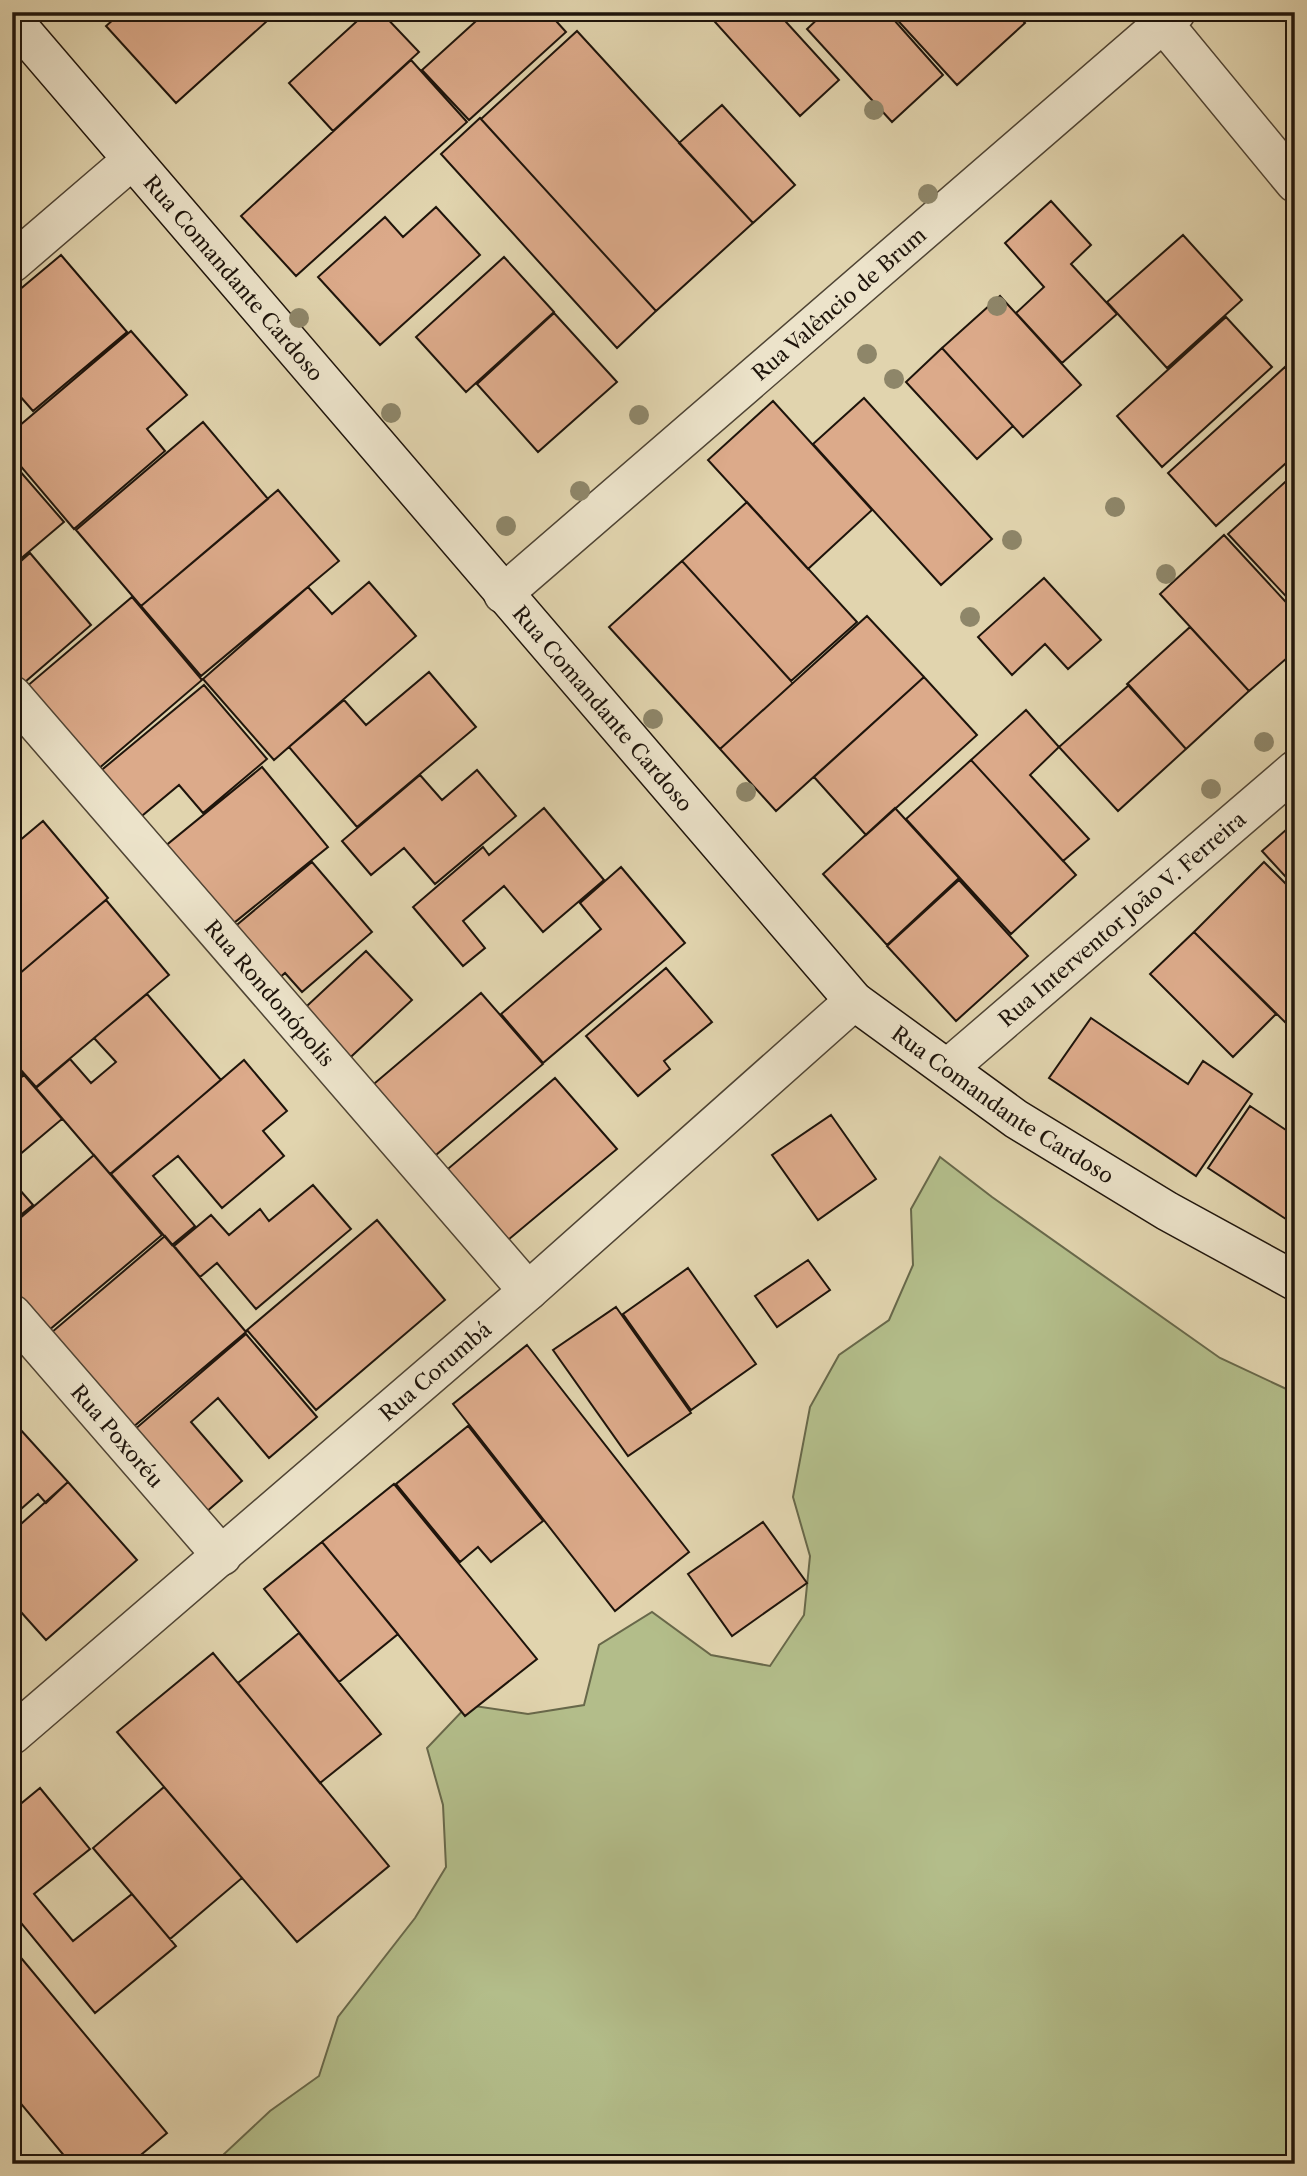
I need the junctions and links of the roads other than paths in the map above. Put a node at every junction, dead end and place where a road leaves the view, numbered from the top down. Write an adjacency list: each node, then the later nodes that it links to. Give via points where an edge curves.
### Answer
1 (1164, 16): 4 (street); 6 (street, Rua Valêncio de Brum)
2 (12, 19): 3 (street, Rua Comandante Cardoso)
3 (132, 160): 5 (street); 6 (street, Rua Comandante Cardoso)
4 (1295, 183)
5 (12, 263)
6 (503, 594): 9 (street, Rua Comandante Cardoso)
7 (12, 695): 12 (street, Rua Rondonópolis)
8 (1295, 770): 10 (street, Rua Interventor João V. Ferreira)
9 (854, 1001): 10 (street, Rua Comandante Cardoso); 12 (street, Rua Corumbá)
10 (948, 1068): 11 (street, Rua Comandante Cardoso, via 1016,1119)
11 (1295, 1282)
12 (528, 1291): 14 (street, Rua Corumbá)
13 (12, 1314): 14 (street, Rua Poxoréu)
14 (222, 1556): 15 (street, Rua Corumbá)
15 (12, 1735)

